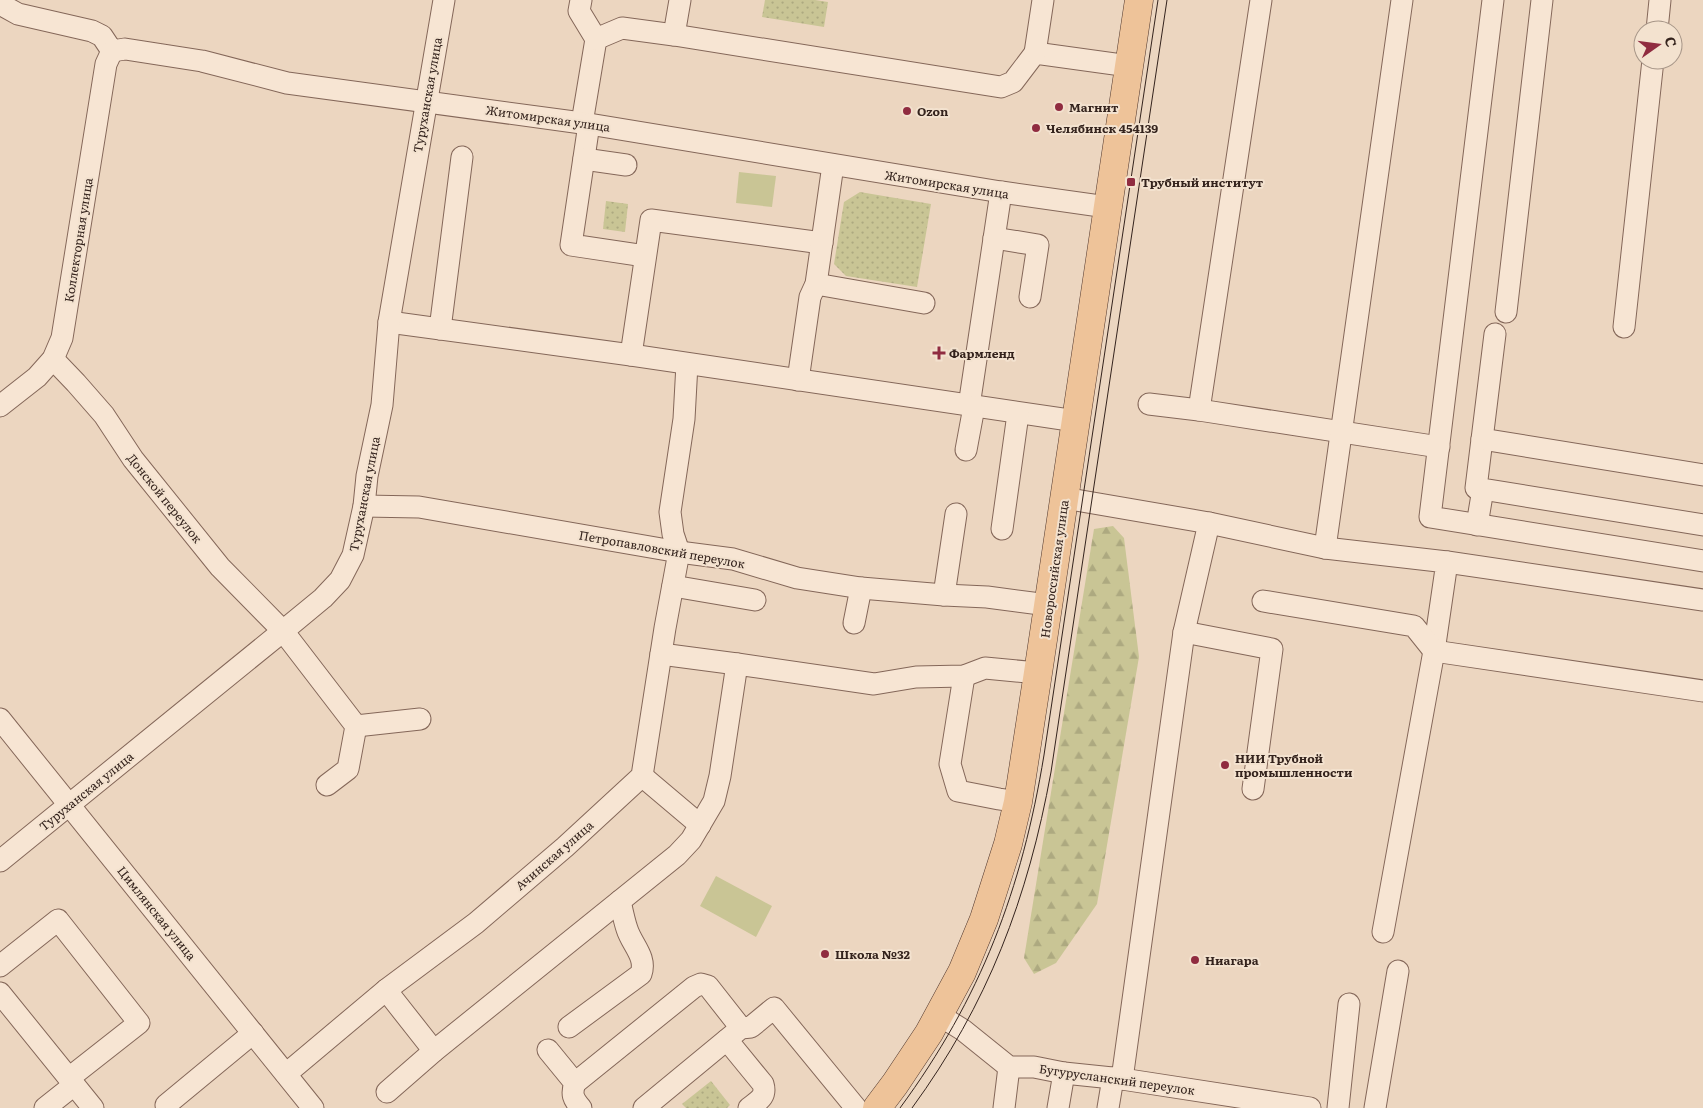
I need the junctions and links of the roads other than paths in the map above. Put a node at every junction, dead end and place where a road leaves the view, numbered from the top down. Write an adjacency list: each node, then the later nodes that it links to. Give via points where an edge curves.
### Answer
1 (444, 0): 19 (street, Туруханская улица)
2 (581, 0): 14 (street, via 579,11)
3 (680, 0): 13 (street)
4 (1043, 0): 16 (street)
5 (1139, 0): 17 (main road, Новороссийская улица)
6 (1261, 0): 45 (street)
7 (1402, 0): 48 (street)
8 (1493, 0): 50 (street)
9 (1542, 0): 33 (street)
10 (1660, 0): 12 (street)
11 (0, 4): 15 (street, via 18,14 92,31 102,36)
12 (1658, 20)
13 (674, 35): 14 (street, via 622,28); 16 (street, via 1001,87 1013,82)
14 (596, 39): 20 (street)
15 (112, 51): 19 (street, Житомирская улица, via 124,49 202,61 287,82); 39 (street, Коллекторная улица, via 106,64 62,338)
16 (1035, 53): 17 (street)
17 (1129, 66): 26 (main road, Новороссийская улица)
18 (1652, 70): 35 (street)
19 (426, 100): 20 (street, Житомирская улица); 34 (street, Туруханская улица)
20 (586, 123): 22 (street); 24 (street, Житомирская улица)
21 (462, 158): 36 (street)
22 (584, 159): 23 (street); 29 (street, via 571,245)
23 (626, 165)
24 (833, 165): 25 (street, Житомирская улица); 28 (street)
25 (1002, 192): 26 (street, Житомирская улица); 27 (street)
26 (1107, 207): 47 (main road, Новороссийская улица)
27 (994, 238): 31 (street, via 1038,246); 44 (street)
28 (822, 243): 29 (street, via 651,220); 30 (street)
29 (645, 256): 38 (street)
30 (816, 284): 32 (street); 41 (street, via 810,297)
31 (1030, 298)
32 (924, 303)
33 (1506, 312)
34 (389, 322): 36 (street); 55 (street, Туруханская улица, via 382,405)
35 (1624, 327)
36 (440, 329): 38 (street)
37 (1495, 334): 49 (street)
38 (631, 356): 40 (street)
39 (53, 359): 43 (street, Коллекторная улица, via 37,377); 73 (street, Донской переулок, via 104,415 133,459 220,567)
40 (687, 364): 41 (street); 62 (street, via 684,419 670,512)
41 (798, 380): 44 (street)
42 (1149, 404): 45 (street)
43 (0, 406)
44 (971, 406): 46 (street); 51 (street)
45 (1199, 410): 48 (street)
46 (1018, 414): 47 (street); 60 (street)
47 (1076, 422): 54 (main road, Новороссийская улица)
48 (1342, 432): 50 (street); 61 (street)
49 (1482, 439): 52 (street); 53 (street, via 1476,488)
50 (1439, 447): 58 (street, via 1430,518)
51 (966, 450)
52 (1703, 475)
53 (1483, 489): 58 (street); 59 (street)
54 (1064, 498): 57 (street); 71 (main road, Новороссийская улица)
55 (364, 506): 62 (street, Петропавловский переулок, via 419,507); 73 (street, Туруханская улица, via 352,555 340,580)
56 (956, 514): 67 (street)
57 (1209, 523): 61 (street); 74 (street)
58 (1477, 525): 63 (street)
59 (1703, 525)
60 (1002, 529)
61 (1325, 548): 64 (street)
62 (679, 552): 65 (street); 66 (street, Петропавловский переулок, via 733,559 797,578)
63 (1703, 561)
64 (1447, 562): 69 (street); 75 (street)
65 (674, 586): 68 (street); 76 (street)
66 (861, 588): 67 (street, Петропавловский переулок); 72 (street)
67 (944, 595): 71 (street, Петропавловский переулок, via 986,596)
68 (755, 600)
69 (1703, 600)
70 (1263, 601): 75 (street, via 1414,626)
71 (1048, 605): 78 (main road, Новороссийская улица)
72 (854, 623)
73 (283, 631): 83 (street, Донской переулок); 88 (street, Туруханская улица)
74 (1184, 632): 86 (street, via 1272,649); 107 (street)
75 (1434, 651): 80 (street); 92 (street)
76 (661, 654): 77 (street); 84 (street)
77 (737, 664): 79 (street, via 874,684 916,677); 89 (street, via 720,776 714,801)
78 (1038, 673): 79 (street, via 985,668); 87 (main road, Новороссийская улица)
79 (964, 676): 87 (street, via 950,764 958,791)
80 (1703, 691)
81 (420, 719): 83 (street)
82 (2, 726): 88 (street, Цимлянская улица)
83 (356, 726): 85 (street, via 348,769)
84 (642, 776): 89 (street); 95 (street, Ачинская улица, via 476,923)
85 (327, 785)
86 (1253, 789)
87 (1018, 802): 98 (main road, Новороссийская улица, via 1008,844 971,954)
88 (69, 804): 90 (street, Туруханская улица); 100 (street, Цимлянская улица)
89 (700, 825): 91 (street, via 677,855)
90 (0, 861)
91 (620, 901): 99 (street, via 627,930 642,958 641,974); 103 (street)
92 (1383, 932)
93 (3, 956): 108 (street, via 58,920 139,1023)
94 (1398, 972): 126 (street)
95 (386, 990): 103 (street); 106 (street, Ачинская улица)
96 (0, 993): 108 (street)
97 (1350, 1004): 125 (street)
98 (939, 1015): 104 (street); 120 (main road, Новороссийская улица)
99 (569, 1027)
100 (253, 1034): 106 (street, Цимлянская улица); 111 (street)
101 (734, 1034): 109 (street, via 708,986 701,984); 117 (street); 118 (street, via 765,1091); 119 (street, via 751,1027 774,1008)
102 (548, 1050): 109 (street)
103 (434, 1051): 110 (street)
104 (1009, 1067): 105 (street, Бугурусланский переулок, via 1034,1067); 121 (street)
105 (1064, 1073): 107 (street, Бугурусланский переулок); 122 (street)
106 (286, 1074): 115 (street, Цимлянская улица)
107 (1118, 1078): 112 (street, Бугурусланский переулок); 123 (street)
108 (72, 1082): 113 (street); 114 (street)
109 (576, 1083): 116 (street, via 572,1091)
110 (387, 1092)
111 (166, 1105)
112 (1284, 1106): 124 (street, Бугурусланский переулок)
113 (45, 1108)
114 (93, 1108)
115 (313, 1108)
116 (581, 1108)
117 (644, 1108)
118 (749, 1108)
119 (856, 1108)
120 (877, 1108)
121 (1004, 1108)
122 (1058, 1108)
123 (1108, 1108)
124 (1310, 1108)
125 (1338, 1108)
126 (1374, 1108)

